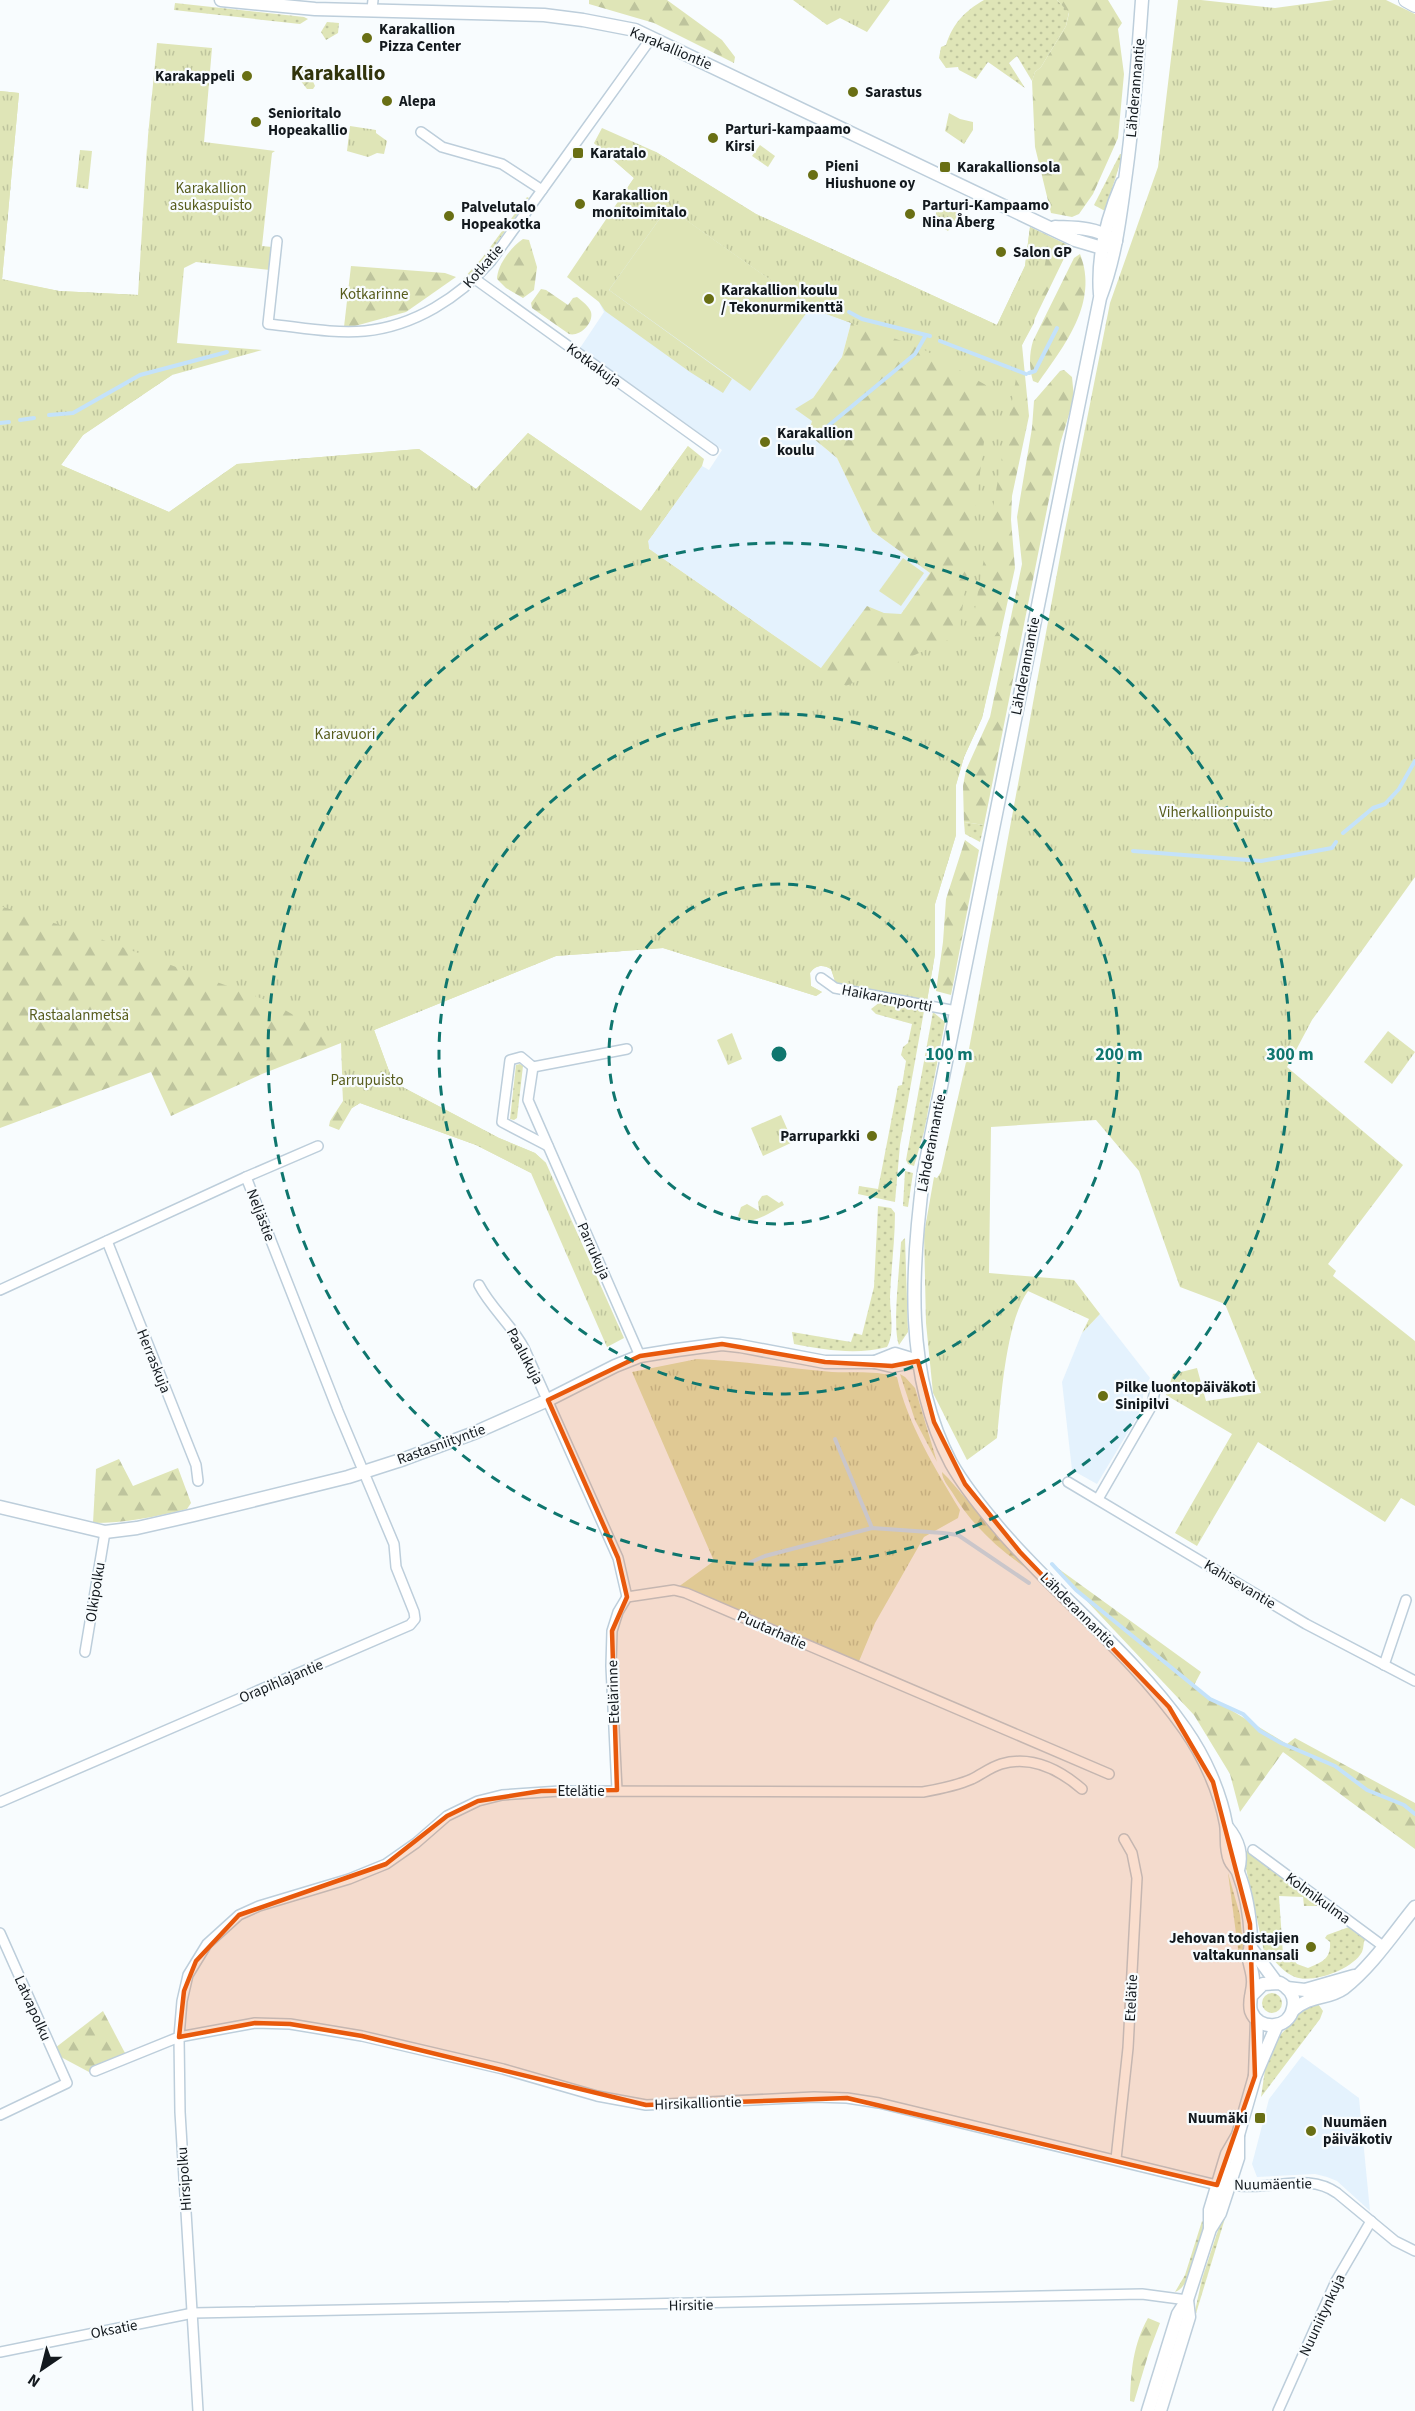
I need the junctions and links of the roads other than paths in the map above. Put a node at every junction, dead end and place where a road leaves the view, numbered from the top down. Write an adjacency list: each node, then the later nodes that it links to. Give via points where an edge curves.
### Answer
1 (221, 0): 4 (main road, Karakalliontie, via 315,9)
2 (1143, 0): 8 (main road, Lähderannantie, via 1134,124)
3 (1406, 0): 5 (main road)
4 (372, 5): 6 (main road, Karakalliontie, via 553,16 635,30)
5 (1415, 5)
6 (652, 37): 9 (street, Kotkatie); 10 (main road, Karakalliontie)
7 (422, 132): 9 (street, via 442,147 502,164)
8 (1126, 175): 11 (main road, Lähderannantie); 13 (main road, Lähderannantie)
9 (542, 190): 15 (street, Kotkatie)
10 (1050, 227): 11 (main road, Karakalliontie); 14 (main road, Karakalliontie)
11 (1105, 234): 13 (main road, Karakalliontie); 14 (main road, Lähderannantie)
12 (277, 241): 15 (street, Kotkatie, via 268,324 351,331 386,327 416,318)
13 (1116, 241): 14 (main road); 16 (main road, Lähderannantie)
14 (1102, 248): 16 (main road, Lähderannantie)
15 (475, 279): 17 (street, Kotkakuja)
16 (1100, 298): 19 (main road, Lähderannantie)
17 (713, 450)
18 (821, 978): 19 (street, Haikaranportti, via 835,988)
19 (956, 1011): 29 (main road, Lähderannantie, via 918,1214)
20 (627, 1049): 21 (street)
21 (533, 1067): 23 (street, Parrukuja, via 528,1100); 23 (street, via 521,1057 510,1060 502,1122)
22 (318, 1146): 24 (street)
23 (548, 1146): 28 (street, Parrukuja)
24 (246, 1176): 25 (street, Neljästie); 32 (street, Neljästie)
25 (106, 1241): 27 (street, Neljästie); 33 (street, Herraskuja, via 196,1465)
26 (479, 1285): 31 (street, Paalukuja, via 488,1302 518,1336)
27 (0, 1290)
28 (640, 1356): 29 (main road, Rastasniityntie, via 722,1344 825,1362 874,1362 895,1354); 31 (main road, Rastasniityntie)
29 (918, 1361): 52 (main road, Lähderannantie, via 934,1422 956,1470 987,1513 1020,1552 1140,1672 1186,1731 1209,1773 1227,1827 1236,1838)
30 (1155, 1391): 35 (street, via 1151,1407)
31 (548, 1400): 32 (main road, Rastasniityntie, via 474,1433); 38 (street, via 618,1558)
32 (363, 1472): 37 (main road, Rastasniityntie, via 194,1515); 46 (street, Orapihlajantie, via 394,1544 396,1567 414,1612 415,1619 410,1625)
33 (198, 1481)
34 (1068, 1482): 35 (street, Kahisevantie)
35 (1098, 1499): 41 (street, Kahisevantie, via 1306,1624)
36 (0, 1508): 37 (main road, Rastasniityntie)
37 (105, 1532): 40 (street, Olkipolku)
38 (627, 1597): 43 (street, Puutarhatie, via 674,1590 686,1593); 45 (street, Etelärinne, via 612,1631)
39 (1406, 1600): 41 (street)
40 (85, 1652)
41 (1384, 1665): 42 (street, Kahisevantie)
42 (1415, 1681)
43 (1109, 1774)
44 (1082, 1789): 45 (street, Etelätie, via 1052,1768 1023,1762 1002,1763 965,1782 923,1792)
45 (617, 1790): 59 (street, Etelätie, via 541,1791 478,1801 447,1816 386,1864 239,1915 207,1944 188,1975)
46 (0, 1802)
47 (1125, 1839): 63 (street, Etelätie, via 1137,1878 1128,2048)
48 (1253, 1850): 51 (street, Kolmikulma)
49 (1415, 1907): 51 (main road)
50 (0, 1933): 62 (street, Latvapolku, via 67,2083)
51 (1383, 1946): 53 (main road)
52 (1251, 1948): 54 (main road); 55 (main road, Lähderannantie)
53 (1355, 1976): 54 (main road, via 1305,1990); 56 (main road, via 1342,1989 1307,1999)
54 (1281, 1985): 55 (main road, via 1263,1983); 56 (main road, via 1293,1998)
55 (1251, 1996): 57 (main road, via 1250,2008)
56 (1293, 2010): 58 (main road, via 1287,2020)
57 (1257, 2020): 58 (main road); 61 (main road)
58 (1277, 2025): 61 (main road)
59 (179, 2037): 60 (street); 63 (street, Hirsikalliontie, via 255,2023 290,2024 362,2036 646,2105 847,2098); 68 (street, Hirsipolku, via 180,2112)
60 (95, 2071)
61 (1255, 2076): 64 (main road, via 1238,2135 1227,2154)
62 (0, 2115)
63 (1116, 2159): 64 (street, Hirsikalliontie)
64 (1223, 2185): 65 (street, Nuumäentie, via 1317,2183 1327,2186); 67 (main road, via 1210,2210 1210,2229)
65 (1371, 2221): 66 (street, Nuumäentie, via 1395,2241); 73 (street, Nuuniitynkuja, via 1340,2274)
66 (1415, 2251)
67 (1187, 2300): 68 (street, Hirsitie, via 1142,2294); 71 (main road, via 1178,2314); 72 (main road, via 1189,2318)
68 (194, 2313): 69 (street, Oksatie); 70 (street, Hirsipolku)
69 (0, 2352)
70 (198, 2411)
71 (1148, 2411)
72 (1160, 2411)
73 (1278, 2411)

